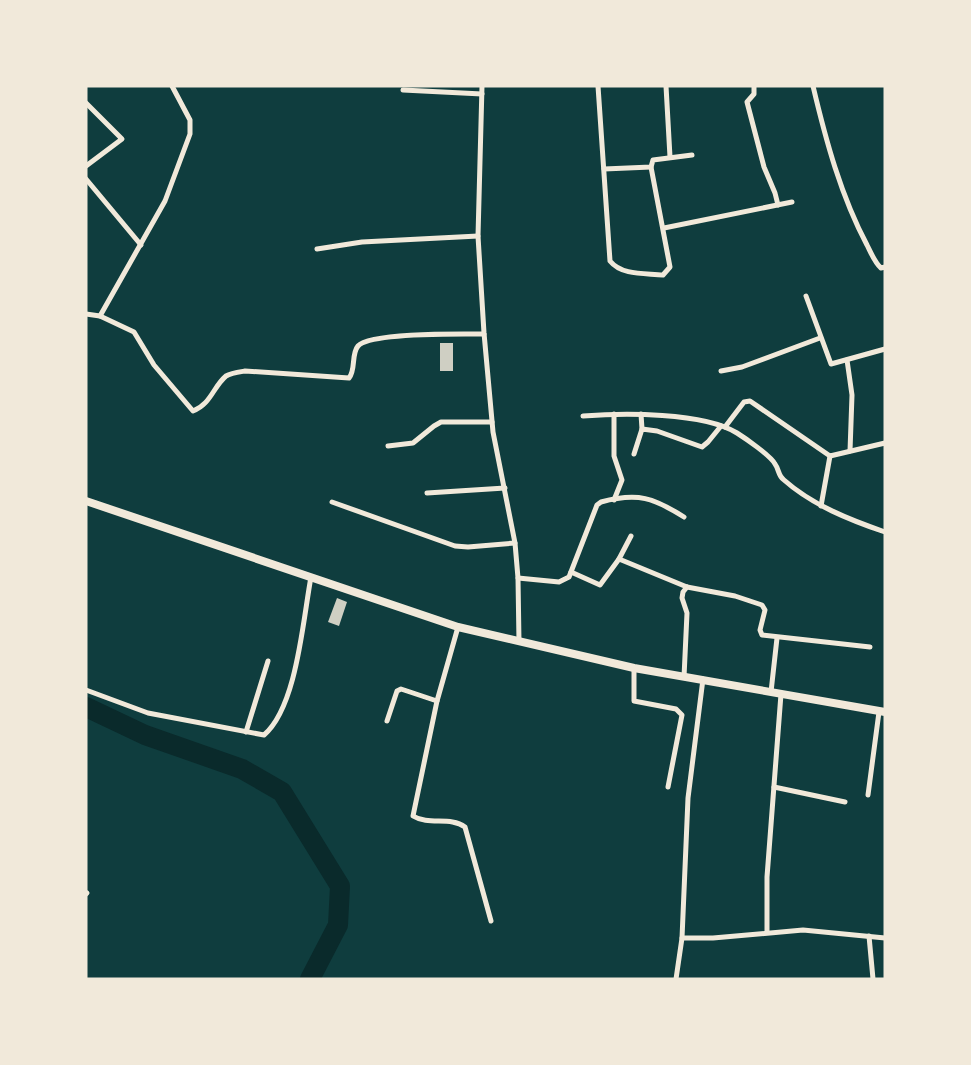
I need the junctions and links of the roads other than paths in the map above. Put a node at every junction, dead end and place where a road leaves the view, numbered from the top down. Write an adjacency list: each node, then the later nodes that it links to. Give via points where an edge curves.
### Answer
1 (172, 86): 20 (street, via 190,120 191,131 165,200)
2 (482, 86): 8 (street)
3 (598, 86): 14 (street)
4 (666, 86): 11 (street)
5 (754, 86): 17 (street, via 754,94 747,102)
6 (813, 86): 22 (street, via 837,177 877,264)
7 (403, 90): 8 (street)
8 (482, 94): 19 (street)
9 (86, 103): 12 (street, via 122,139)
10 (692, 155): 11 (street)
11 (670, 157): 13 (street, via 653,160)
12 (86, 166)
13 (651, 167): 14 (street); 18 (street)
14 (604, 169): 18 (street, via 610,261 614,266 628,272 663,275 670,267)
15 (86, 179): 20 (street)
16 (792, 202): 17 (street)
17 (778, 205): 18 (street)
18 (664, 228)
19 (478, 236): 21 (street, via 362,242); 26 (street)
20 (141, 245): 25 (street)
21 (317, 249)
22 (885, 267)
23 (806, 296): 27 (street)
24 (86, 314): 25 (street)
25 (100, 316): 26 (street, via 134,332 154,365 193,411 210,398 224,377 237,373 349,378 356,350 363,342 426,333)
26 (484, 334): 34 (street)
27 (820, 338): 29 (street, via 831,364); 30 (street, via 742,367)
28 (885, 349): 29 (street)
29 (846, 360): 39 (street, via 852,394)
30 (721, 370)
31 (614, 414): 32 (street); 33 (street); 44 (street, via 614,456 622,480)
32 (641, 414): 35 (street); 36 (street)
33 (584, 416)
34 (492, 422): 38 (street, via 442,422 413,443); 42 (street)
35 (723, 426): 36 (street, via 702,447); 41 (street, via 744,402 750,401); 47 (street, via 774,462 782,478)
36 (642, 429): 40 (street)
37 (885, 443): 39 (street)
38 (388, 446)
39 (850, 451): 41 (street)
40 (634, 454)
41 (830, 456): 47 (street)
42 (506, 488): 43 (street); 51 (street)
43 (428, 492)
44 (614, 500): 48 (street, via 658,500); 53 (street, via 596,506)
45 (86, 501): 54 (main road)
46 (332, 502): 51 (street, via 455,546 468,548)
47 (821, 506): 49 (street)
48 (684, 517)
49 (885, 532)
50 (631, 536): 52 (street)
51 (515, 543): 55 (street)
52 (619, 559): 53 (street, via 600,585); 56 (street)
53 (571, 572): 55 (street, via 569,577 559,582)
54 (311, 577): 57 (main road); 71 (street, via 291,688 270,730 264,735)
55 (518, 578): 59 (street)
56 (687, 587): 58 (street, via 762,605 765,610 761,633); 63 (street, via 682,598 687,613)
57 (458, 627): 59 (main road); 68 (street)
58 (777, 638): 60 (street); 66 (street)
59 (519, 642): 62 (main road)
60 (870, 647)
61 (268, 661): 71 (street)
62 (634, 668): 63 (main road); 72 (street, via 634,701 676,708 682,715)
63 (684, 677): 64 (main road)
64 (703, 679): 66 (main road); 79 (street, via 688,798)
65 (86, 690): 71 (street, via 148,713)
66 (771, 692): 67 (main road)
67 (781, 694): 69 (main road); 73 (street)
68 (437, 701): 70 (street, via 402,689 396,690); 76 (street, via 413,816 457,821 466,828)
69 (882, 712): 74 (street)
70 (387, 721)
71 (246, 732)
72 (668, 787)
73 (774, 787): 75 (street); 77 (street, via 767,877)
74 (868, 795)
75 (845, 802)
76 (491, 921)
77 (767, 932): 78 (street, via 803,930); 79 (street)
78 (869, 936): 80 (street); 82 (street)
79 (682, 938): 81 (street)
80 (885, 938)
81 (676, 979)
82 (873, 979)

